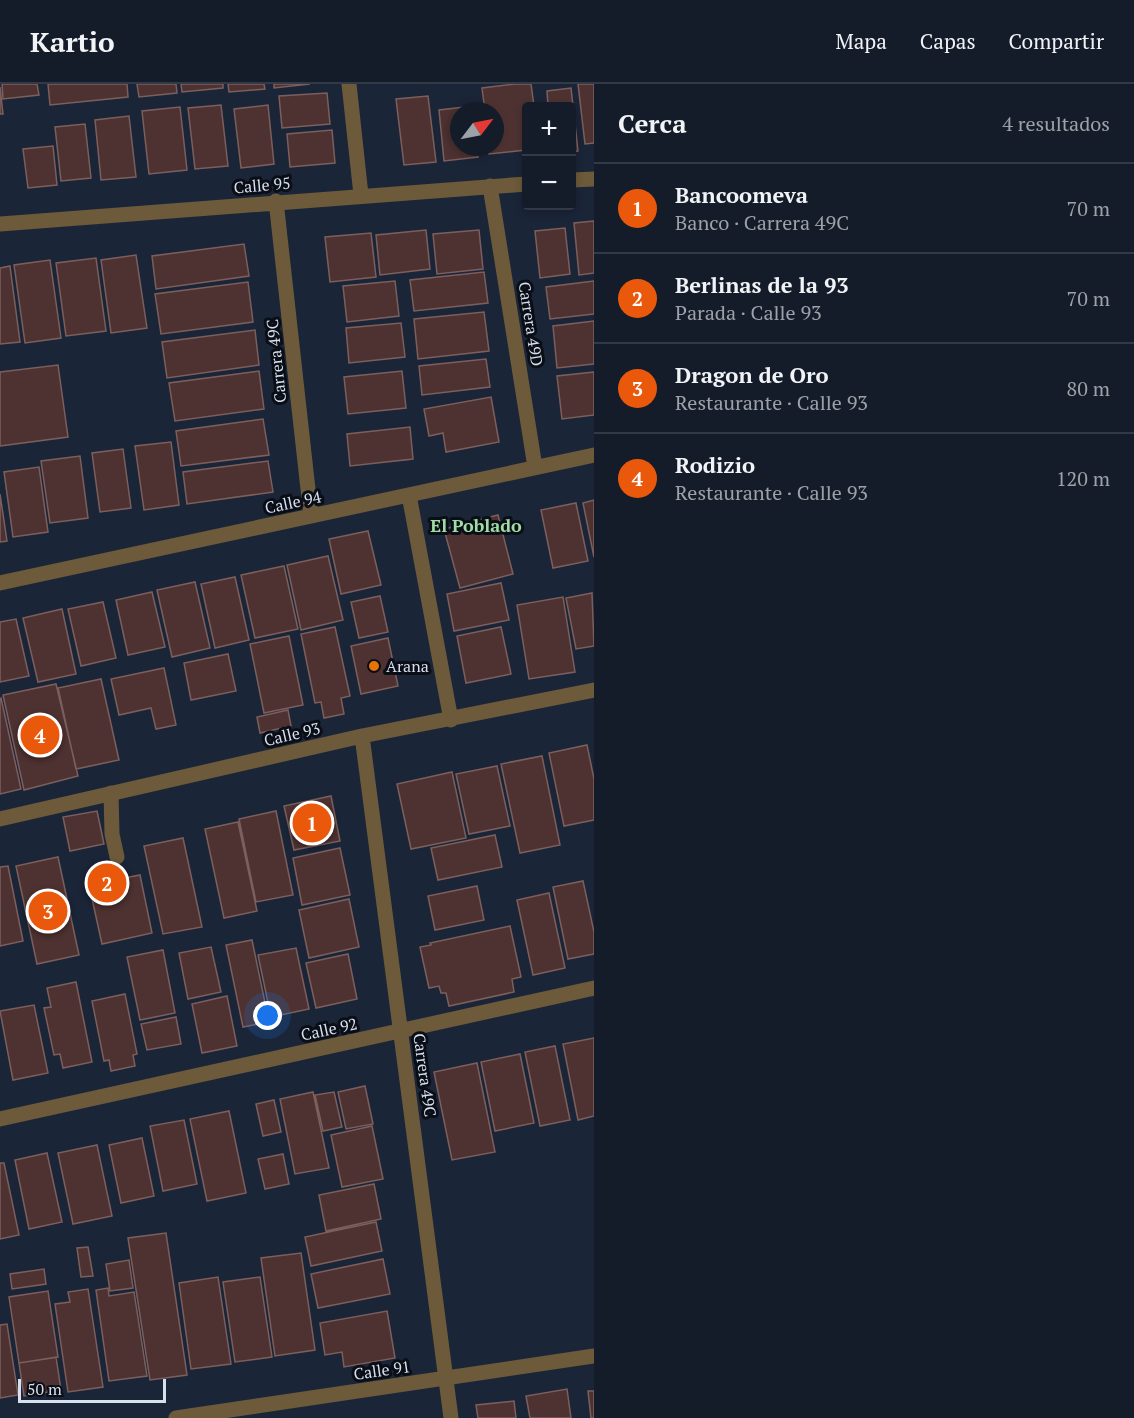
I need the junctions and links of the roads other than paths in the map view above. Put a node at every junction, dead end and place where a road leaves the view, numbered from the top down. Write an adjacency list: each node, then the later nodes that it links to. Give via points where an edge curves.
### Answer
1 (349, 84): 6 (street)
2 (594, 179): 3 (street)
3 (576, 180)
4 (522, 184): 5 (street, Calle 95)
5 (490, 186): 6 (street, Calle 95); 10 (street, Carrera 49D)
6 (361, 195): 7 (street, Calle 95)
7 (276, 201): 8 (street, Calle 95); 12 (street, Carrera 49C)
8 (0, 224)
9 (594, 455): 10 (street, Calle 94)
10 (536, 467): 11 (street, Calle 94)
11 (409, 495): 12 (street, Calle 94); 15 (street)
12 (311, 516): 13 (street, Calle 94)
13 (0, 583)
14 (594, 690): 15 (street, Calle 93)
15 (451, 720): 16 (street, Calle 93)
16 (362, 736): 17 (street, Calle 93); 21 (street, Carrera 49C)
17 (111, 794): 18 (street, Calle 93); 19 (street)
18 (0, 819)
19 (117, 857)
20 (594, 988): 21 (street, Calle 92)
21 (401, 1032): 22 (street, Calle 92); 24 (street, Carrera 49C)
22 (0, 1119)
23 (594, 1356): 24 (street, Calle 91)
24 (447, 1379): 25 (street, Calle 91); 26 (street, Carrera 49C)
25 (176, 1418)
26 (451, 1418)

